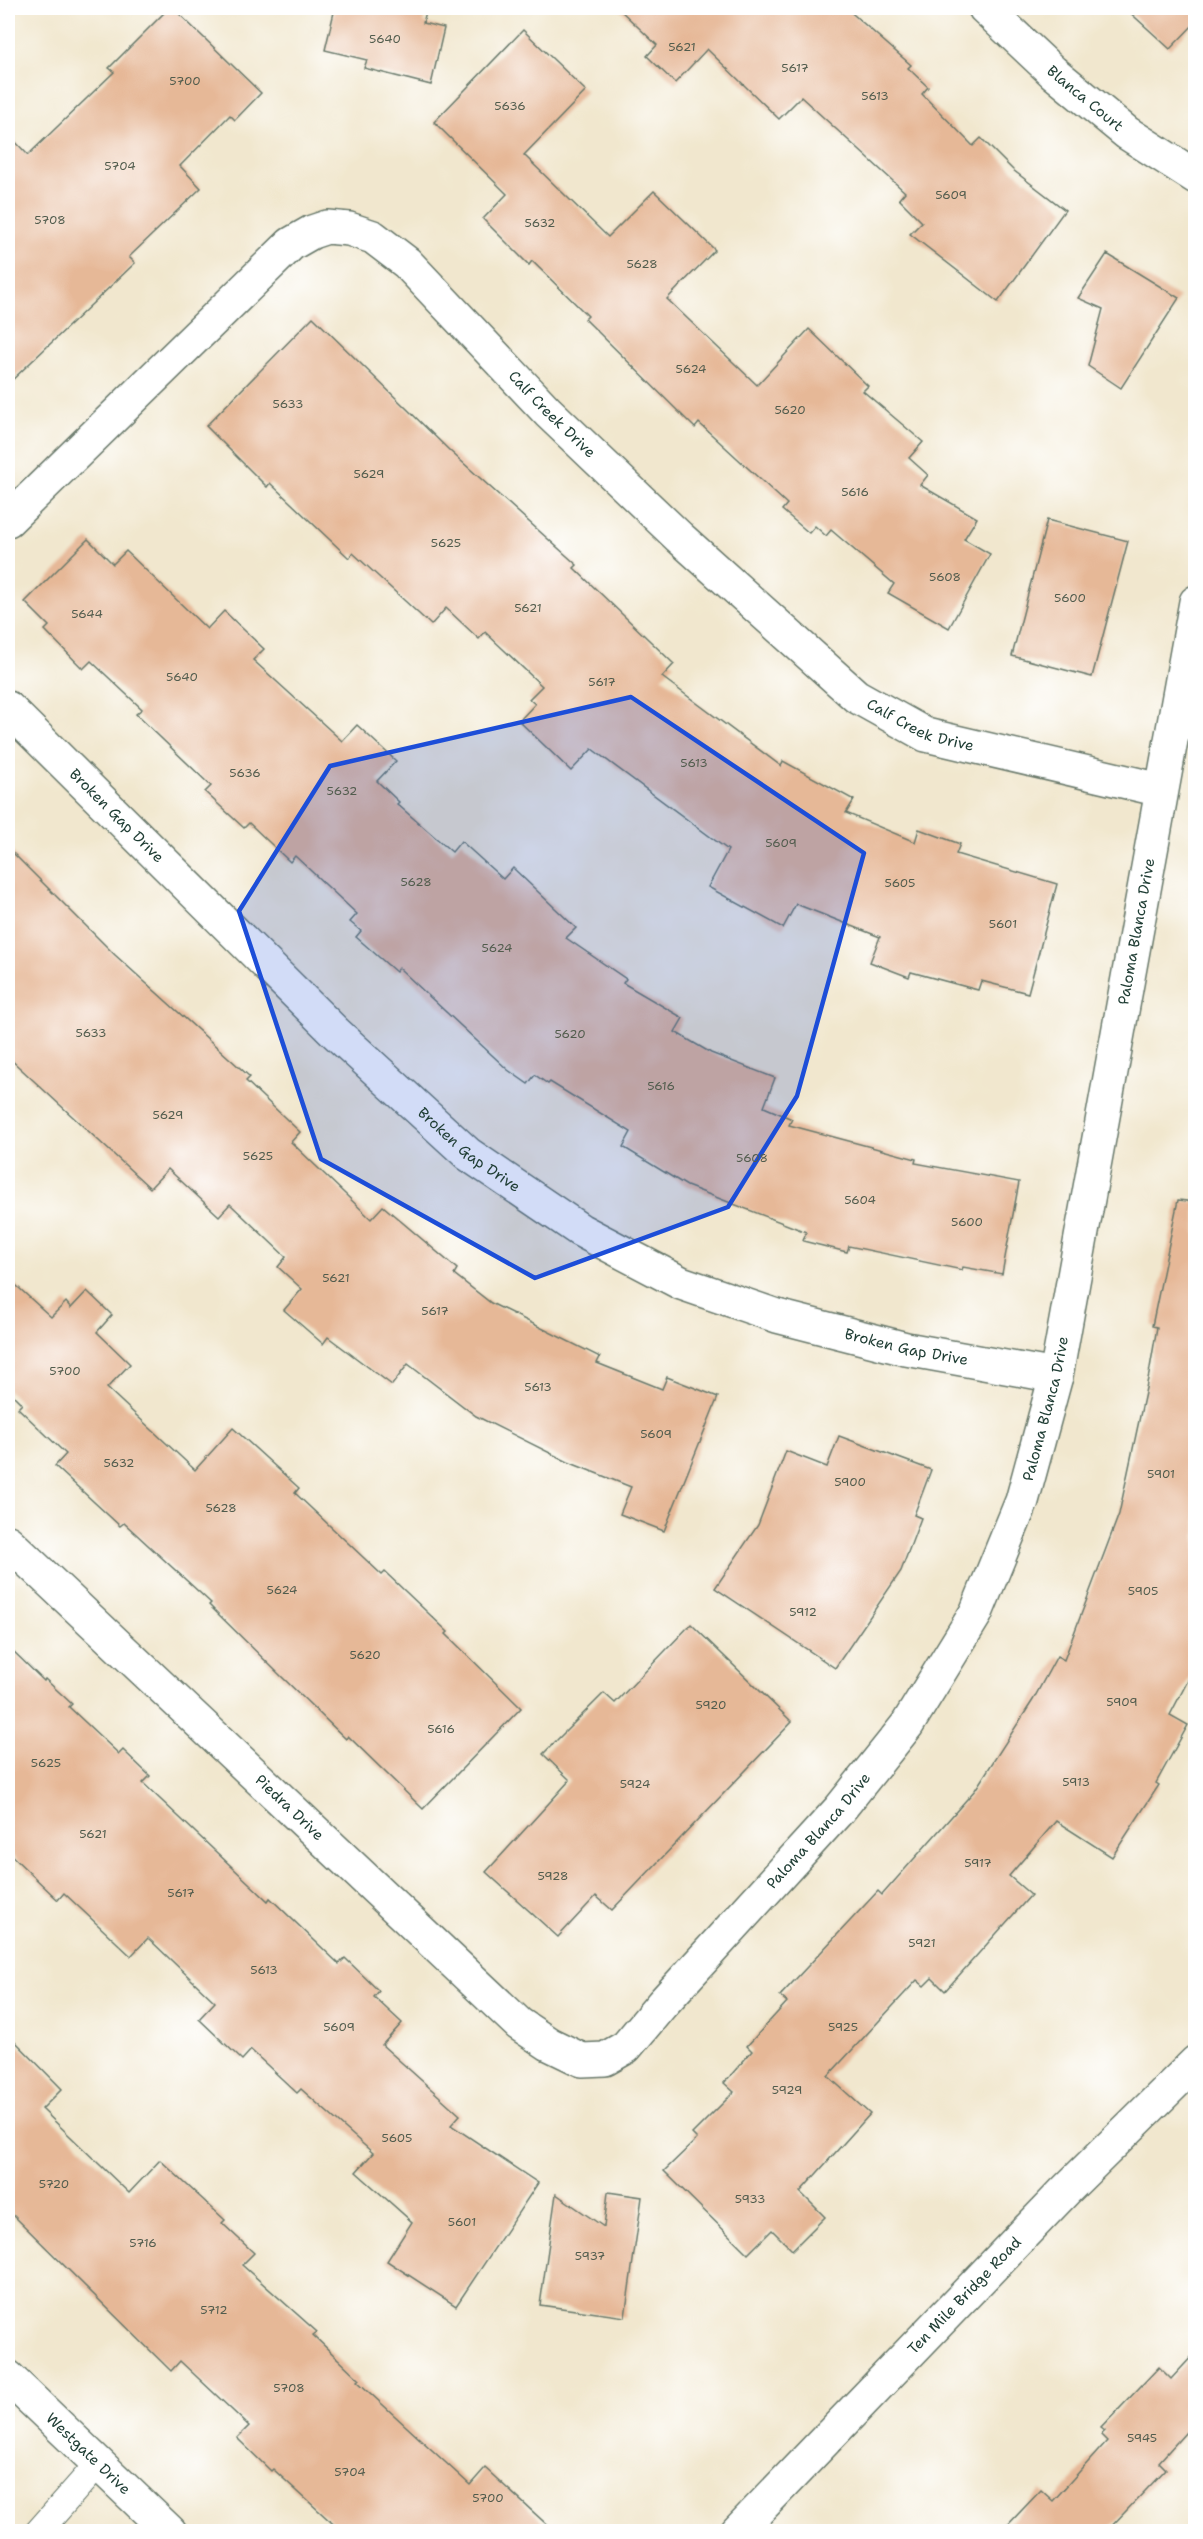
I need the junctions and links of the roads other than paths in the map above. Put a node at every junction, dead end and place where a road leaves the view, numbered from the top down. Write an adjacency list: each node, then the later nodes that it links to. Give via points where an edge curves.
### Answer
1 (985, 8): 2 (street, Blanca Court, via 1053,72 1127,133)
2 (1196, 177)
3 (8, 520): 6 (street, Calf Creek Drive, via 291,244 327,227 349,229 373,237 407,262 548,412 856,696 926,735)
4 (1196, 602): 6 (street, Paloma Blanca Drive)
5 (8, 708): 7 (street, Broken Gap Drive, via 336,1033 459,1146 580,1230 681,1283 777,1316 906,1349)
6 (1161, 790): 7 (street, Paloma Blanca Drive)
7 (1056, 1376): 9 (street, Paloma Blanca Drive, via 1022,1501 976,1613 907,1725 839,1810 626,2047 605,2059)
8 (8, 1542): 9 (street, Piedra Drive, via 519,2024)
9 (582, 2060)
10 (1196, 2062): 15 (street, Ten Mile Bridge Road, via 1065,2191)
11 (8, 2377): 12 (street, Westgate Drive)
12 (98, 2464): 13 (lane); 14 (street, Westgate Drive)
13 (38, 2532)
14 (170, 2532)
15 (737, 2532)

